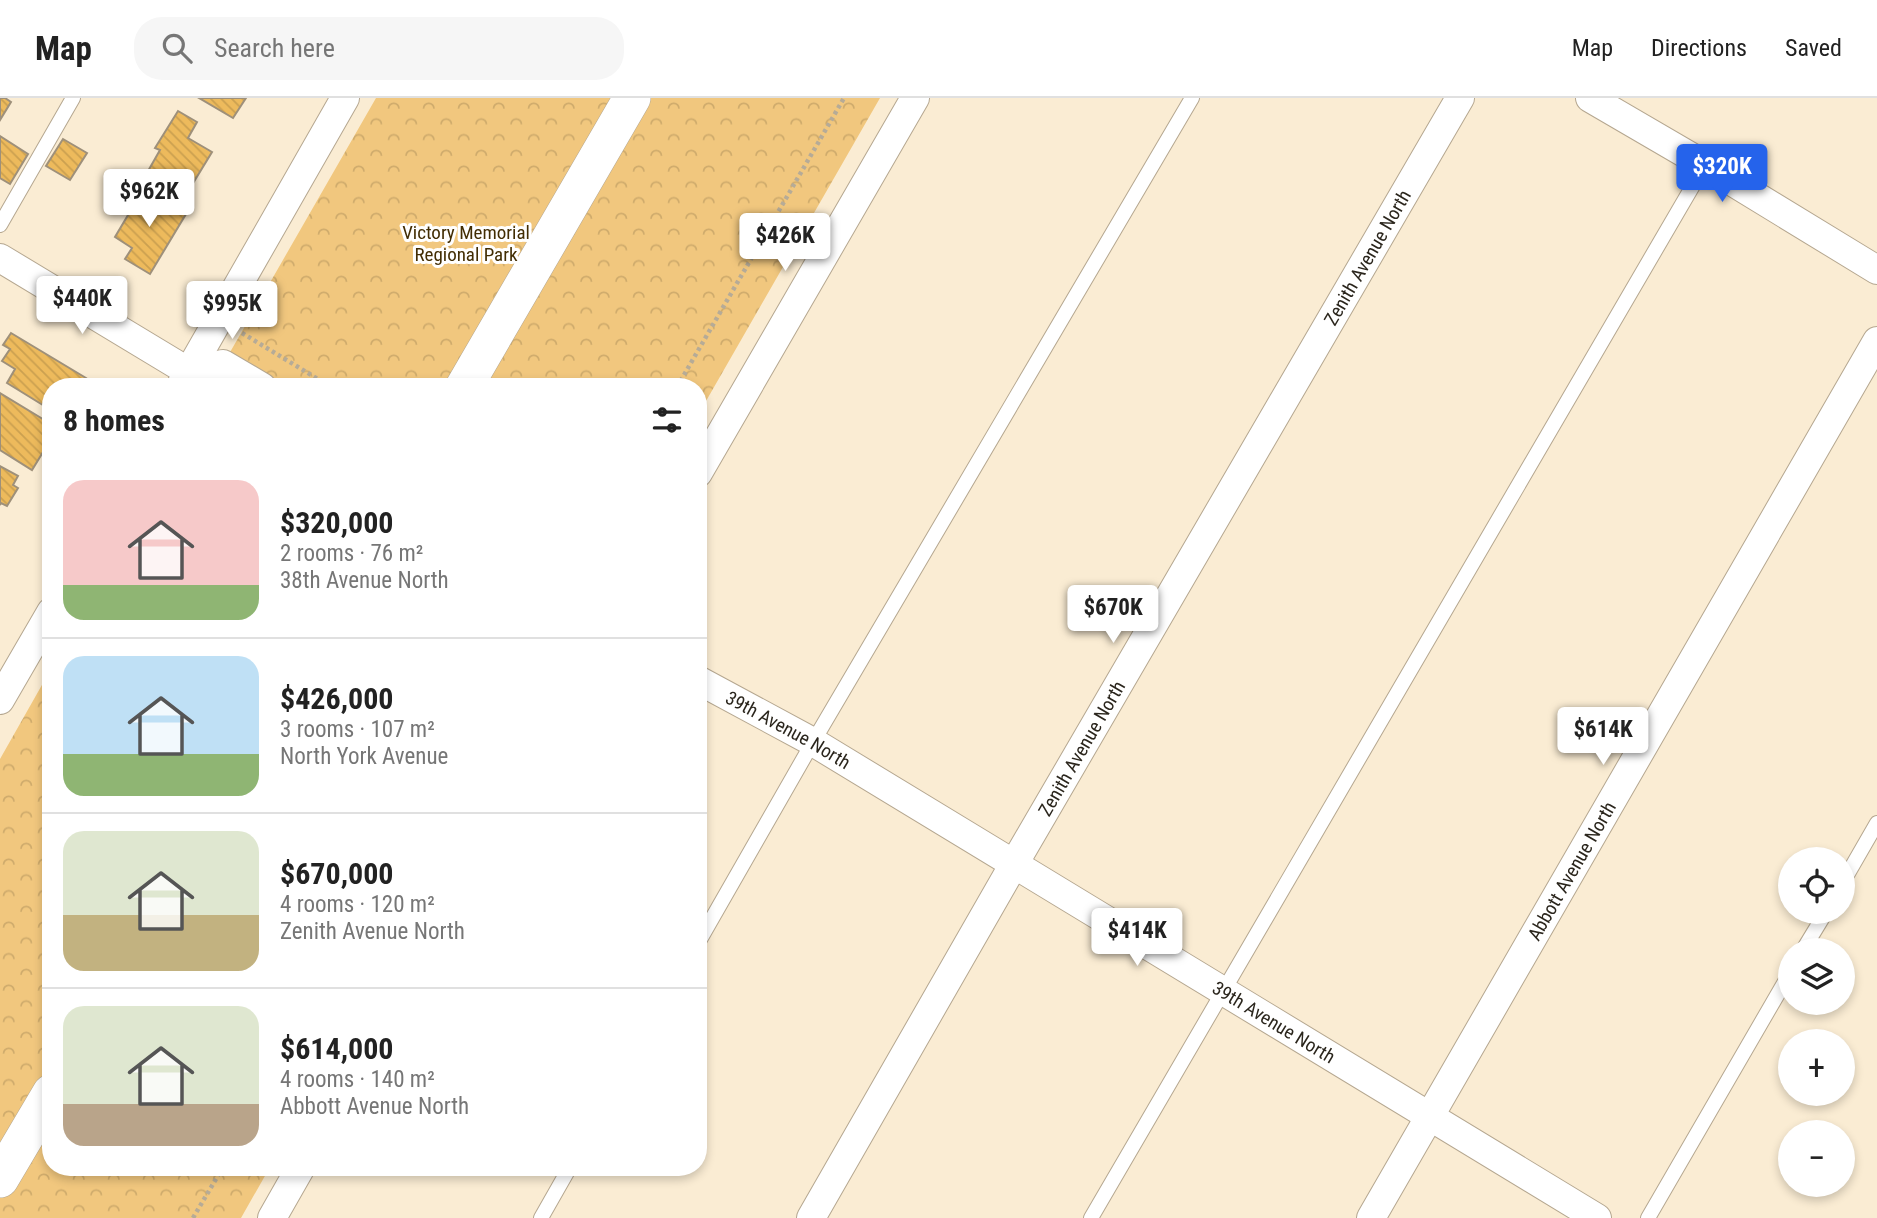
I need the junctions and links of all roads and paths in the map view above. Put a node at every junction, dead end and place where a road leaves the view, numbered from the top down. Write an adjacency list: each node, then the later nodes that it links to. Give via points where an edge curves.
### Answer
1 (73, 98): 10 (lane)
2 (345, 98): 16 (street)
3 (632, 98): 20 (street)
4 (844, 98): 21 (path)
5 (915, 98): 22 (street)
6 (1192, 98): 26 (lane)
7 (1460, 98): 29 (street, Zenith Avenue North)
8 (1590, 98): 9 (street)
9 (1705, 165): 12 (street); 31 (lane)
10 (0, 225)
11 (0, 258): 15 (street)
12 (1877, 270)
13 (240, 331): 19 (path)
14 (1877, 341): 34 (street, Abbott Avenue North)
15 (181, 378)
16 (189, 378)
17 (195, 378): 18 (street, via 223,364)
18 (247, 378)
19 (316, 378)
20 (469, 378)
21 (682, 378)
22 (707, 457)
23 (42, 628): 25 (street)
24 (707, 685): 26 (street, 39th Avenue North)
25 (0, 700)
26 (813, 742): 29 (street, 39th Avenue North); 30 (lane)
27 (1877, 823): 28 (lane)
28 (1855, 861)
29 (1014, 864): 31 (street, 39th Avenue North); 42 (street, Zenith Avenue North)
30 (707, 927)
31 (1223, 992): 34 (street, 39th Avenue North); 43 (lane)
32 (1778, 994): 46 (lane)
33 (42, 1108): 38 (street)
34 (1430, 1117): 44 (street, Abbott Avenue North); 45 (street, 39th Avenue North)
35 (218, 1176): 39 (path)
36 (296, 1176): 40 (street)
37 (565, 1176): 41 (lane)
38 (0, 1179)
39 (193, 1218)
40 (272, 1218)
41 (541, 1218)
42 (811, 1218)
43 (1091, 1218)
44 (1371, 1218)
45 (1597, 1218)
46 (1647, 1218)

